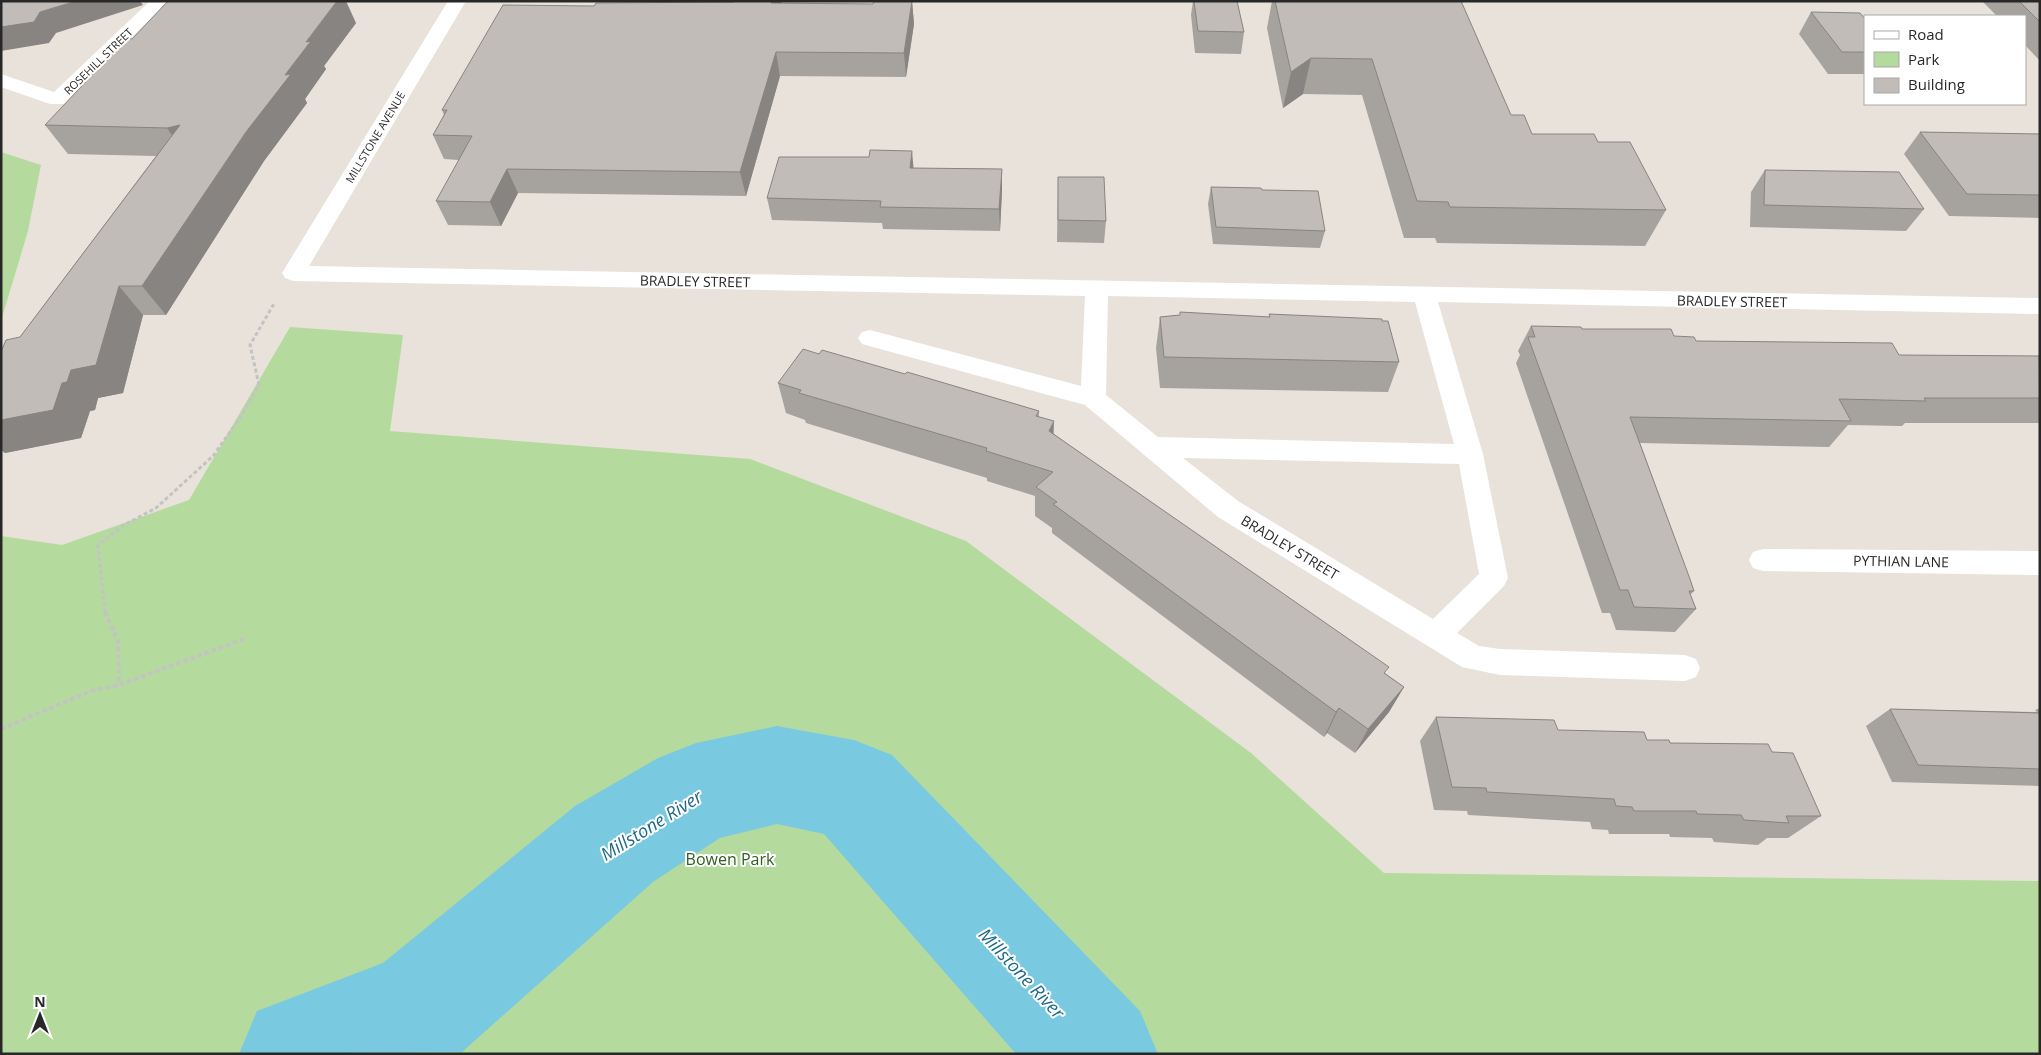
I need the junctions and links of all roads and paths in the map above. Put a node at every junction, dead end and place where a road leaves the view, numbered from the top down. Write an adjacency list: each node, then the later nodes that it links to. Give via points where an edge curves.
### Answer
1 (160, 1): 3 (street, ROSEHILL STREET, via 57,100)
2 (457, 1): 4 (street, MILLSTONE AVENUE)
3 (1, 80)
4 (292, 273): 5 (street, BRADLEY STREET); 17 (path, via 250,345 259,385 242,416 213,456 174,494 98,545 103,608 118,641)
5 (1097, 290): 6 (street, BRADLEY STREET); 9 (street)
6 (1424, 296): 7 (street, BRADLEY STREET); 11 (street)
7 (2040, 306)
8 (870, 338): 9 (street, BRADLEY STREET)
9 (1093, 398): 10 (street, BRADLEY STREET)
10 (1152, 447): 11 (street); 14 (street, BRADLEY STREET, via 1228,509)
11 (1470, 454): 14 (street, via 1494,578)
12 (1763, 560): 13 (street, PYTHIAN LANE)
13 (2040, 563)
14 (1435, 636): 16 (street, BRADLEY STREET, via 1473,658 1500,662)
15 (244, 639): 17 (path)
16 (1686, 668)
17 (119, 685): 18 (path, via 91,690)
18 (1, 729)

